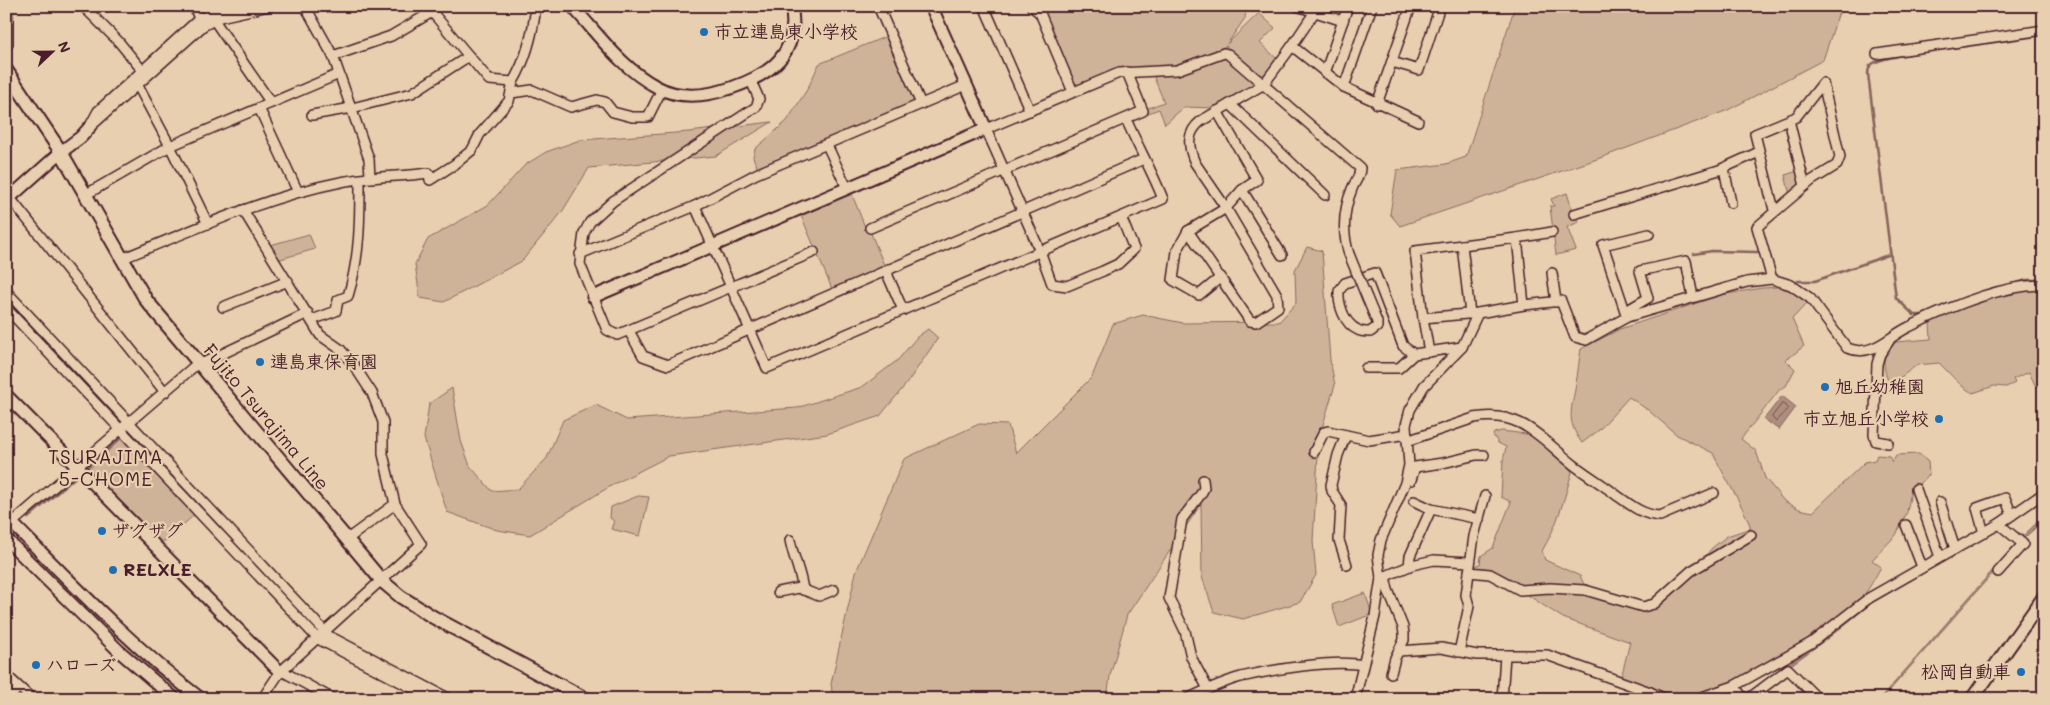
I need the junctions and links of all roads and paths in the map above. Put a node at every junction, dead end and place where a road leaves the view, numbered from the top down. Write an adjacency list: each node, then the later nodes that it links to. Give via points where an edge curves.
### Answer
1 (83, 6): 33 (street, via 119,42)
2 (194, 6): 20 (street)
3 (236, 6): 20 (street)
4 (269, 6): 20 (street)
5 (305, 6): 26 (street)
6 (536, 6): 35 (street, via 524,63)
7 (572, 6): 39 (street, via 618,60)
8 (791, 6): 34 (street, via 793,30 783,56 772,68)
9 (878, 6): 43 (street)
10 (931, 6): 37 (street)
11 (984, 6): 48 (street)
12 (1031, 6): 40 (street, via 1040,13)
13 (1297, 6): 18 (street)
14 (1348, 6): 21 (street)
15 (1372, 6): 38 (street)
16 (1411, 6): 28 (street)
17 (1440, 6): 28 (street, via 1420,70)
18 (1314, 13): 21 (street); 24 (street)
19 (6, 14): 23 (street)
20 (208, 19): 33 (street); 42 (street)
21 (1343, 20): 31 (street)
22 (2044, 30): 25 (street)
23 (6, 45)
24 (1292, 46): 31 (street); 36 (street)
25 (1876, 54)
26 (334, 56): 27 (street, via 391,36 432,12); 32 (street)
27 (468, 56): 35 (street, via 489,80); 47 (street, via 412,93)
28 (1392, 62): 45 (street)
29 (6, 70): 58 (main road, Fujito Tsurajima Line)
30 (1127, 72): 36 (street, via 1177,70 1224,53); 40 (street); 51 (street, via 1143,111)
31 (1325, 73): 38 (street)
32 (339, 74): 42 (street); 47 (street)
33 (140, 78): 54 (street); 57 (street)
34 (751, 81): 39 (street, via 711,94 676,94); 90 (street, via 758,100 756,107 613,201 590,222)
35 (513, 82): 41 (street)
36 (1264, 84): 44 (street); 117 (street, bridge, via 1360,168 1345,210 1344,237 1349,254 1367,298 1377,322 1375,330 1357,330 1348,322 1340,306 1340,287 1345,283 1375,273 1403,346)
37 (966, 85): 43 (street); 55 (street)
38 (1344, 88): 45 (street)
39 (662, 89): 41 (street, via 648,117 613,112 605,102 597,100 570,107 532,90)
40 (1074, 92): 48 (street)
41 (511, 93): 63 (street, via 509,101 480,134 472,150 430,180 429,173)
42 (271, 103): 46 (street)
43 (921, 104): 56 (street)
44 (1230, 104): 49 (street); 70 (street)
45 (1377, 104): 53 (street)
46 (260, 108): 57 (street); 68 (street)
47 (352, 108): 50 (street); 63 (street, via 369,159)
48 (1030, 111): 55 (street)
49 (1217, 111): 67 (street, via 1257,180); 74 (street, via 1194,126 1190,141 1196,164)
50 (312, 115)
51 (1126, 119): 60 (street); 62 (street)
52 (1789, 120): 59 (street, via 1755,134); 65 (street); 65 (street, via 1796,118 1823,83 1840,157 1837,165)
53 (1418, 121)
54 (89, 128): 58 (street)
55 (986, 129): 62 (street); 66 (street)
56 (827, 145): 66 (street); 73 (street, via 756,174)
57 (170, 146): 69 (street); 80 (street)
58 (61, 152): 69 (main road, Fujito Tsurajima Line); 71 (street)
59 (1759, 152): 61 (street); 76 (street)
60 (1144, 160): 77 (street); 79 (street, via 1164,199)
61 (1724, 168): 72 (street); 78 (street)
62 (1004, 170): 77 (street); 81 (street)
63 (370, 178): 64 (street)
64 (360, 180): 68 (street); 110 (street, via 360,241 348,296 338,300 336,311)
65 (1805, 186): 76 (street)
66 (847, 188): 87 (street)
67 (1242, 190): 74 (street); 91 (street)
68 (298, 192): 75 (street)
69 (85, 195): 92 (main road, Fujito Tsurajima Line)
70 (1325, 195)
71 (8, 200): 120 (street)
72 (1731, 202)
73 (695, 206): 87 (street); 90 (street)
74 (1226, 208): 82 (street); 95 (street, via 1276,294 1278,307 1256,322 1250,320)
75 (243, 210): 80 (street); 97 (street)
76 (1774, 210): 96 (street, via 1757,226)
77 (1022, 212): 88 (street); 93 (street)
78 (1574, 214)
79 (1121, 217): 88 (street); 88 (street, via 1134,249 1118,264 1103,271 1067,286 1052,284)
80 (208, 224): 92 (street)
81 (870, 228)
82 (1188, 231): 95 (street); 95 (street, via 1177,251 1173,280 1199,295)
83 (1552, 232): 85 (street)
84 (1650, 234): 109 (street, via 1603,245)
85 (1518, 238): 86 (street); 104 (street)
86 (1462, 246): 108 (street); 111 (street, via 1415,252)
87 (713, 247): 99 (street); 101 (street)
88 (1040, 251): 107 (street)
89 (814, 252): 99 (street)
90 (580, 254): 101 (street, via 580,264)
91 (1282, 255)
92 (121, 258): 118 (main road, Fujito Tsurajima Line, via 146,300)
93 (888, 269): 107 (street); 112 (street)
94 (1552, 273): 103 (street)
95 (1221, 277)
96 (1772, 279): 102 (street, via 1747,282); 114 (street, via 1810,298 1847,348 1863,351)
97 (288, 282): 105 (street); 110 (street)
98 (2044, 284): 114 (street, via 1979,298 1914,325)
99 (730, 288): 112 (street); 113 (street)
100 (6, 291): 122 (street)
101 (593, 297): 113 (street, via 607,330 617,335)
102 (1692, 297): 109 (street); 109 (street, via 1686,261 1640,271 1648,298)
103 (1556, 302): 104 (street); 109 (street, via 1561,301 1575,337 1586,340)
104 (1524, 305): 108 (street)
105 (223, 307)
106 (6, 308): 122 (street)
107 (902, 310): 112 (street, via 767,368)
108 (1474, 313): 111 (street); 115 (street)
109 (1627, 314)
110 (310, 316): 118 (street); 137 (street, via 320,335 340,349 372,393 383,422 383,454)
111 (1423, 318): 116 (street)
112 (749, 329): 113 (street, via 668,365 643,356)
113 (629, 331)
114 (1891, 339): 125 (street, via 1877,364 1874,435 1876,442)
115 (1462, 347): 116 (street); 124 (street, via 1416,397 1410,410)
116 (1429, 352): 117 (street)
117 (1414, 354): 119 (street, via 1399,368)
118 (198, 364): 120 (street); 147 (main road, Fujito Tsurajima Line)
119 (1366, 368)
120 (165, 392): 122 (street)
121 (6, 395): 128 (street)
122 (125, 429): 128 (street); 163 (street); 163 (street)
123 (1346, 435): 124 (street, via 1369,440); 126 (street, via 1324,432); 151 (street, via 1331,485 1341,505 1339,540)
124 (1407, 438): 132 (street, via 1408,465); 133 (street, via 1474,418 1495,417 1530,428 1628,504 1653,516)
125 (1888, 443)
126 (1314, 452)
127 (1484, 455): 132 (street, via 1415,467 1408,489)
128 (81, 470): 141 (street); 168 (street)
129 (1203, 480): 173 (street, via 1204,488 1182,518 1169,598 1185,631 1191,657)
130 (1916, 489): 150 (street)
131 (2044, 492): 139 (street)
132 (1401, 493): 156 (street, via 1381,540 1378,555)
133 (1714, 493)
134 (1485, 496): 140 (street)
135 (1414, 501): 138 (street)
136 (1940, 502): 149 (street)
137 (396, 504): 147 (street); 157 (street, via 421,544)
138 (1430, 508): 140 (street); 152 (street)
139 (2012, 515): 143 (street); 144 (street, via 2006,498 1977,508)
140 (1479, 519): 153 (street)
141 (8, 522): 179 (street, via 130,640)
142 (1906, 525): 154 (street)
143 (2002, 527): 144 (street); 155 (street, via 2023,544)
144 (1984, 533): 149 (street)
145 (1751, 535): 153 (street, via 1691,571 1654,604 1643,606 1585,590 1520,590)
146 (6, 539): 178 (street, via 119,651)
147 (346, 540): 157 (main road, Fujito Tsurajima Line)
148 (790, 540): 158 (street)
149 (1955, 548): 150 (street)
150 (1940, 557): 154 (street)
151 (1347, 565)
152 (1409, 566): 153 (street, via 1434,560); 156 (street)
153 (1470, 567): 165 (street, via 1466,595 1469,606)
154 (1922, 567): 171 (street, via 1869,598 1811,643)
155 (1998, 572)
156 (1383, 577): 164 (street, via 1404,626 1404,640); 167 (street)
157 (382, 581): 163 (street); 184 (main road, Fujito Tsurajima Line, via 433,617)
158 (803, 590): 159 (street, via 819,596); 160 (street, via 794,588)
159 (834, 590)
160 (778, 592)
161 (2044, 597): 162 (main road)
162 (2039, 610): 191 (main road)
163 (322, 636): 168 (street); 182 (street); 183 (street, via 329,636)
164 (1399, 651): 165 (street, via 1441,648); 169 (street)
165 (1459, 652): 166 (street, via 1477,656)
166 (1505, 655): 174 (street, via 1547,655); 187 (street)
167 (1363, 665): 173 (street, via 1313,665 1240,678); 186 (street)
168 (281, 672): 180 (street); 181 (street)
169 (1391, 673)
170 (6, 675): 172 (street)
171 (1734, 686): 175 (street); 189 (street)
172 (18, 688): 176 (street); 177 (street)
173 (1208, 689): 185 (street)
174 (1649, 696): 188 (street)
175 (1742, 698): 190 (street, via 1788,669)
176 (8, 699)
177 (32, 699)
178 (175, 699)
179 (201, 699)
180 (262, 699)
181 (333, 699)
182 (432, 699)
183 (450, 699)
184 (586, 699)
185 (1187, 699)
186 (1355, 699)
187 (1502, 699)
188 (1666, 699)
189 (1696, 699)
190 (1818, 699)
191 (1972, 699)

